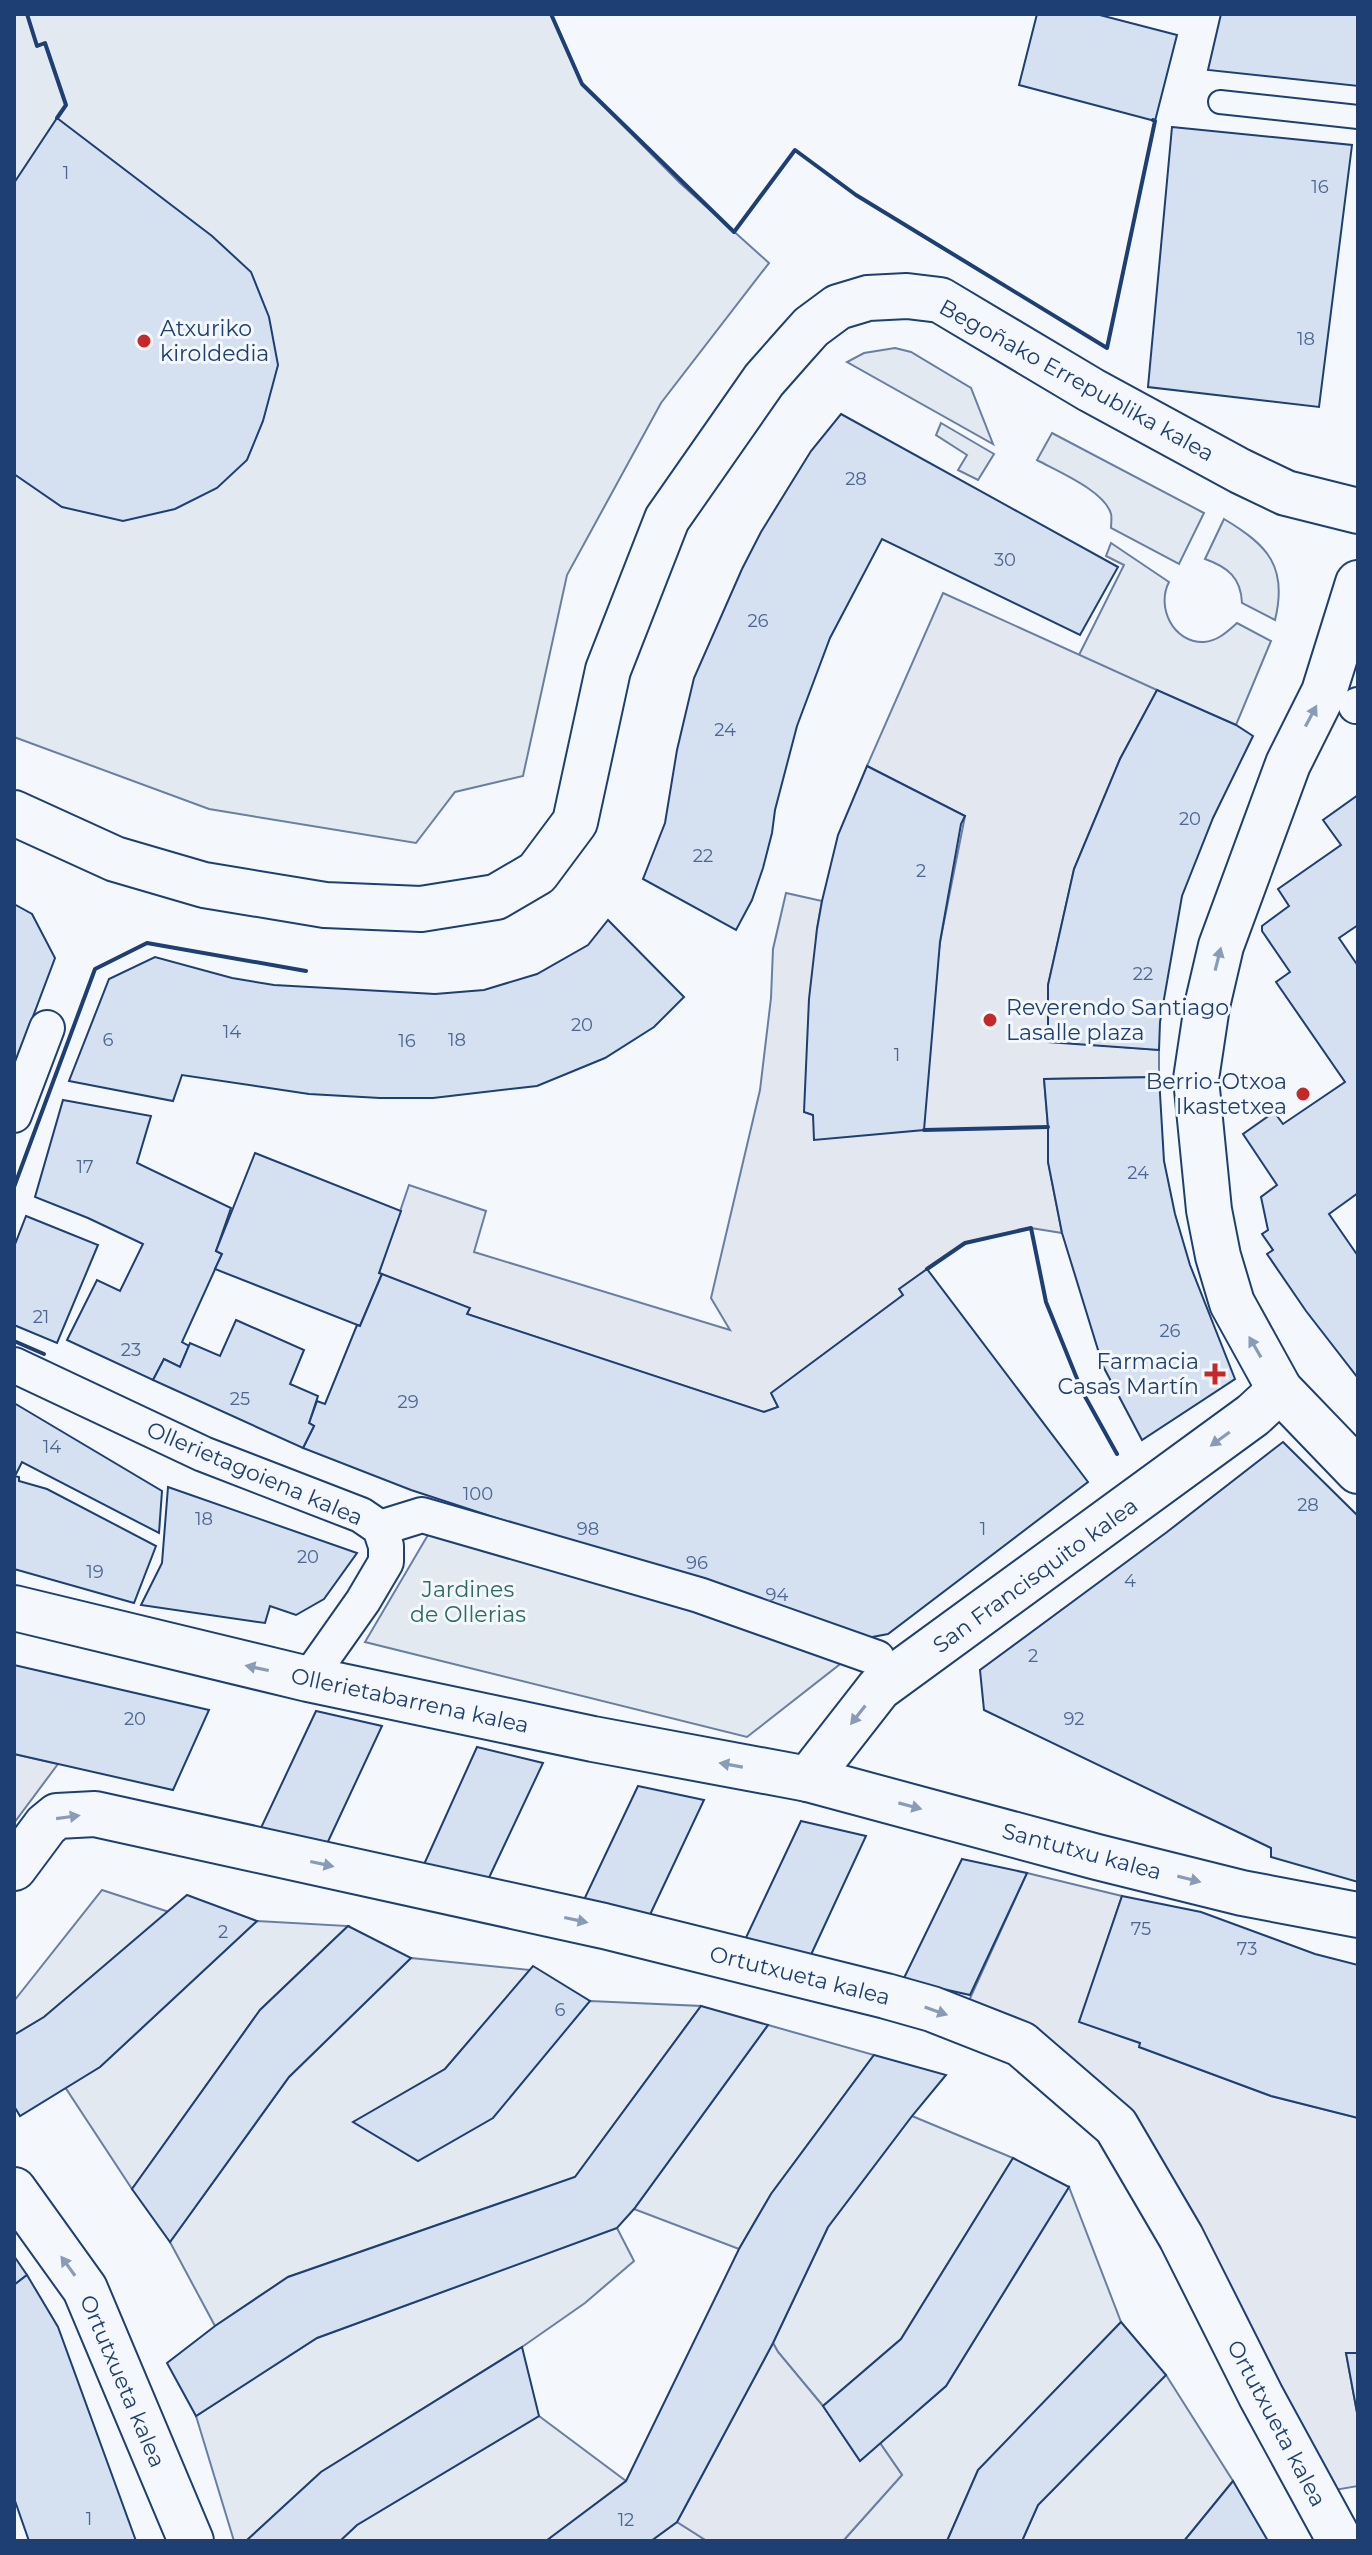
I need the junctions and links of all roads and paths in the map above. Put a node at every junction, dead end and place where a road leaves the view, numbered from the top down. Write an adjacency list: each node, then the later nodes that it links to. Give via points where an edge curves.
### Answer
1 (1220, 102): 2 (lane)
2 (1358, 117)
3 (1358, 511): 5 (street, Begoñako Errepublika kalea, via 1286,493 1240,471 940,300 868,298 838,307 811,327 764,380 667,519 608,670 575,822 537,873 496,897 421,909 325,905 204,885 115,859)
4 (1358, 583): 9 (street, one-way to 4, via 1232,1303 1218,1256 1198,1116 1197,1063 1221,946 1288,764 1324,692)
5 (14, 813)
6 (47, 1028): 7 (street)
7 (14, 1115)
8 (14, 1365): 11 (street, Ollerietagoiena kalea, via 203,1454 361,1515)
9 (1280, 1390): 10 (street); 15 (street, San Francisquito kalea, one-way to 15, via 879,1688)
10 (1358, 1471)
11 (380, 1528): 13 (street, via 422,1515 699,1595); 14 (street, Ollerietagoiena kalea, via 386,1562)
12 (14, 1608): 14 (street, Ollerietabarrena kalea, one-way to 12)
13 (877, 1658)
14 (308, 1679): 15 (street, Ollerietabarrena kalea, one-way to 14)
15 (808, 1779): 17 (street, Santutxu kalea, one-way to 17, via 1199,1882)
16 (14, 1868): 20 (street, Ortutxueta kalea, one-way to 20, via 57,1816 95,1814 604,1926 932,2009 1021,2044 1116,2126 1181,2237)
17 (1358, 1915)
18 (14, 2190): 19 (street, Ortutxueta kalea, one-way to 18, via 85,2289)
19 (191, 2541)
20 (1340, 2541)

